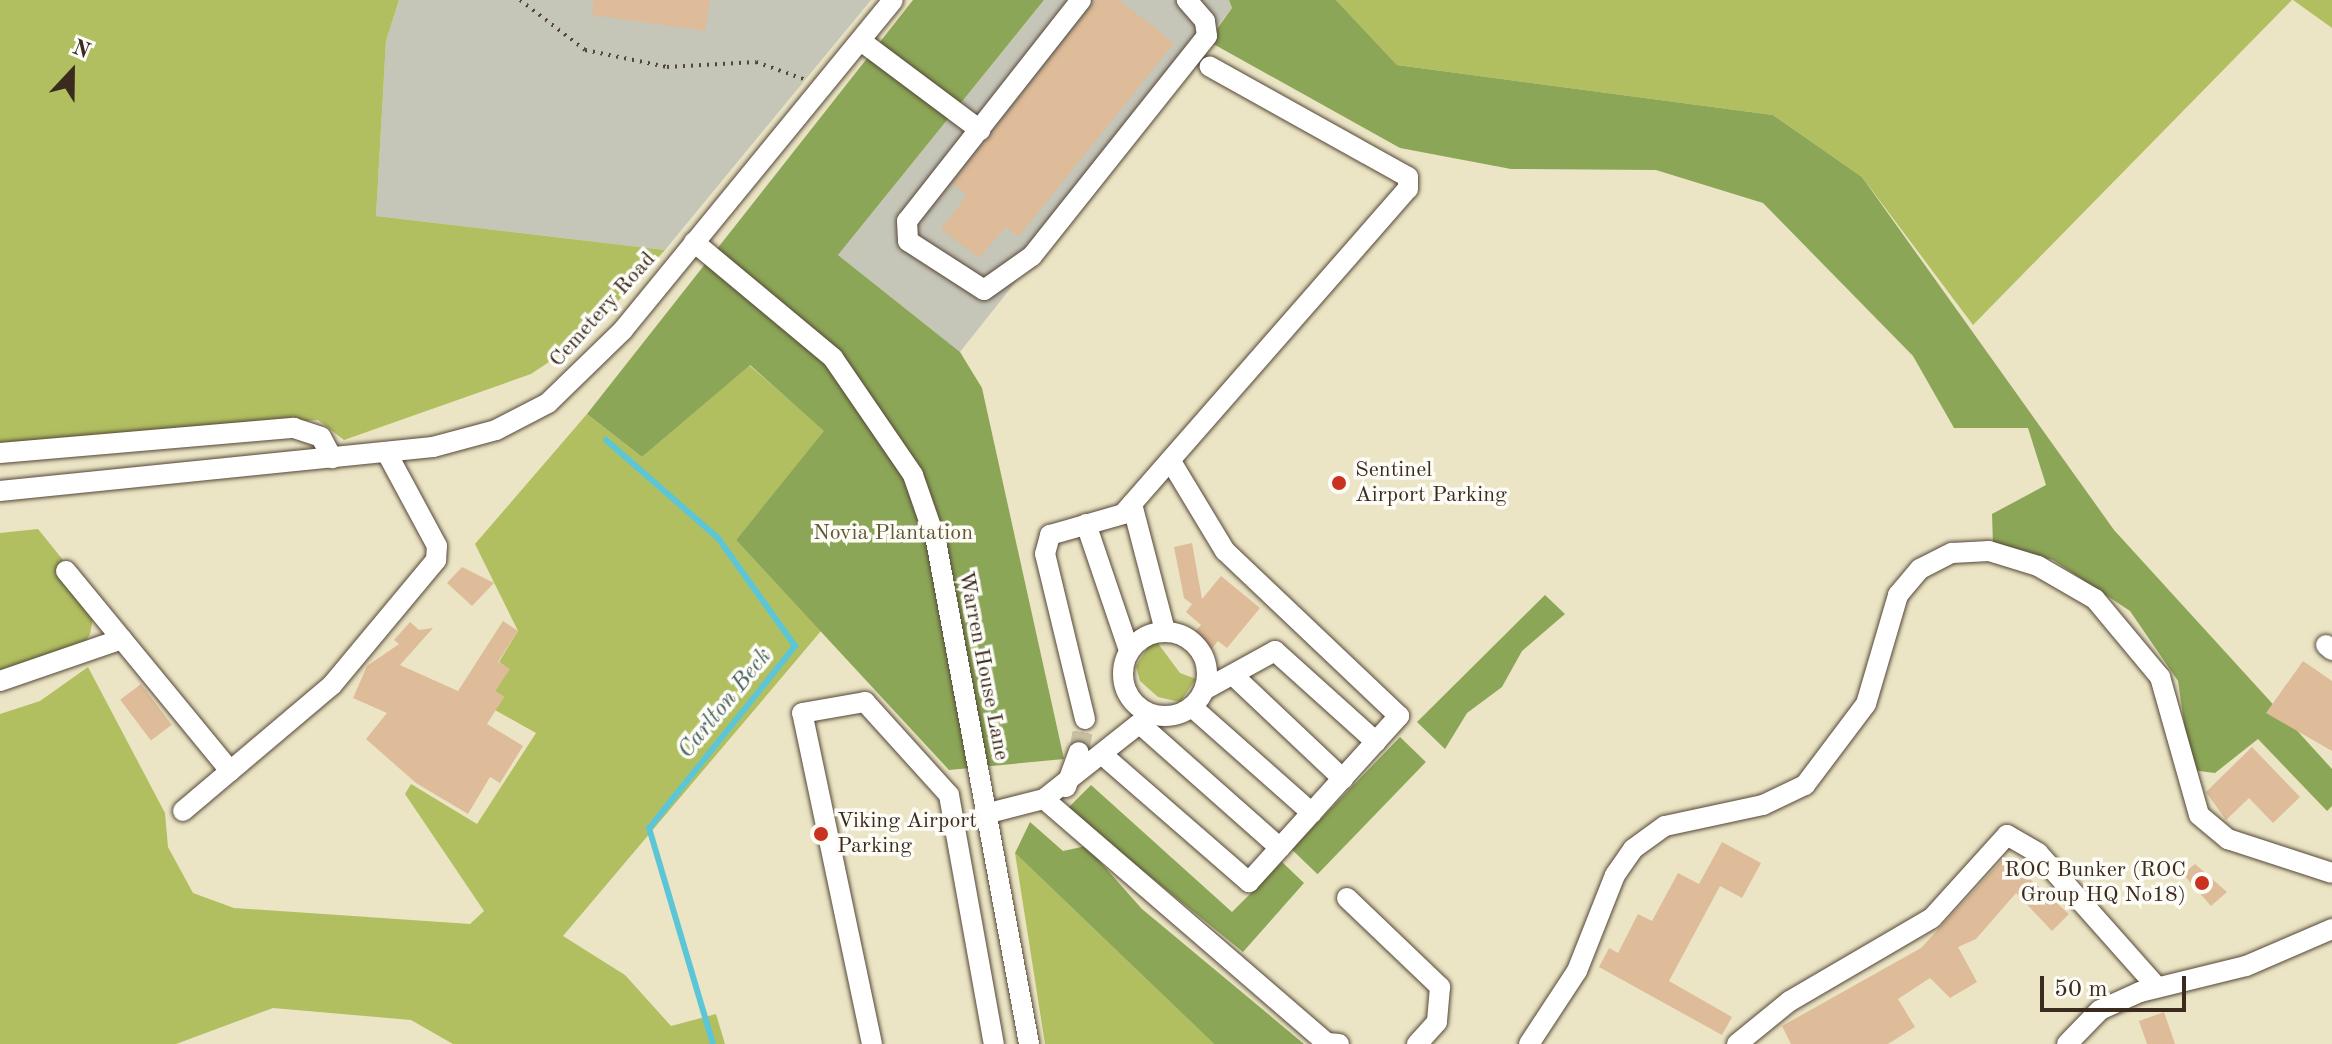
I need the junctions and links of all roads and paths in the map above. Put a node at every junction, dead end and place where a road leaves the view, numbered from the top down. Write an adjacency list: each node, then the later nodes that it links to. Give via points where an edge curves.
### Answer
1 (520, 0): 7 (path, via 585,50 667,67 756,62 797,72)
2 (893, 0): 5 (street, Cemetery Road)
3 (1081, 0): 8 (street)
4 (1187, 0): 8 (street, via 1205,21 1207,36 1032,256 984,290 907,233 907,221)
5 (861, 41): 7 (street, Cemetery Road); 8 (street)
6 (1210, 67): 13 (street, via 1408,177 1408,189)
7 (819, 91): 9 (street, Cemetery Road)
8 (980, 130)
9 (694, 242): 11 (street, Cemetery Road, via 592,365 548,403 496,430); 34 (street, Warren House Lane, via 833,358 913,475 936,541 959,691)
10 (0, 453): 12 (street, via 294,428 321,437)
11 (387, 453): 12 (street, Cemetery Road); 29 (street, via 437,546 436,560 332,685)
12 (332, 458): 14 (street, Cemetery Road)
13 (1170, 460): 15 (street); 26 (street, via 1225,551 1399,716)
14 (0, 491)
15 (1128, 509): 16 (street); 18 (street)
16 (1086, 524): 20 (street); 24 (street, via 1050,535 1045,554)
17 (66, 571): 19 (street)
18 (1165, 631): 20 (street); 23 (street, via 1200,651)
19 (122, 639): 22 (street); 29 (street)
20 (1129, 650): 25 (street, via 1125,691)
21 (1234, 676): 23 (street); 26 (street, via 1275,651); 30 (street)
22 (0, 681)
23 (1198, 698): 25 (street, via 1172,716); 35 (street)
24 (1085, 719)
25 (1145, 719): 28 (street); 36 (street)
26 (1376, 742): 30 (street)
27 (1079, 752): 31 (street)
28 (1105, 757): 31 (street); 36 (street, via 1249,882)
29 (230, 771): 33 (street)
30 (1343, 779): 35 (street)
31 (1066, 787): 32 (street)
32 (1044, 799): 34 (street); 44 (street, via 1327,1043)
33 (183, 811)
34 (989, 813): 43 (street, Warren House Lane)
35 (1312, 813): 36 (street)
36 (1280, 848)
37 (2332, 873): 46 (street, via 2228,839 2199,815 2160,677 2095,599 2038,566 1989,551 1952,553 1920,569 1898,595 1866,704 1805,785 1763,805 1665,826 1633,849 1615,875 1577,971)
38 (1347, 898): 45 (street, via 1440,987 1437,1022)
39 (2332, 929): 40 (street, via 2246,966)
40 (2157, 987): 47 (street, via 2038,853 2007,835 1932,918 1790,1001); 48 (street, via 2100,1010)
41 (872, 1044): 42 (street, via 802,713 865,702 949,795)
42 (994, 1044)
43 (1029, 1044)
44 (1339, 1044)
45 (1417, 1044)
46 (1529, 1044)
47 (1737, 1044)
48 (2067, 1044)

